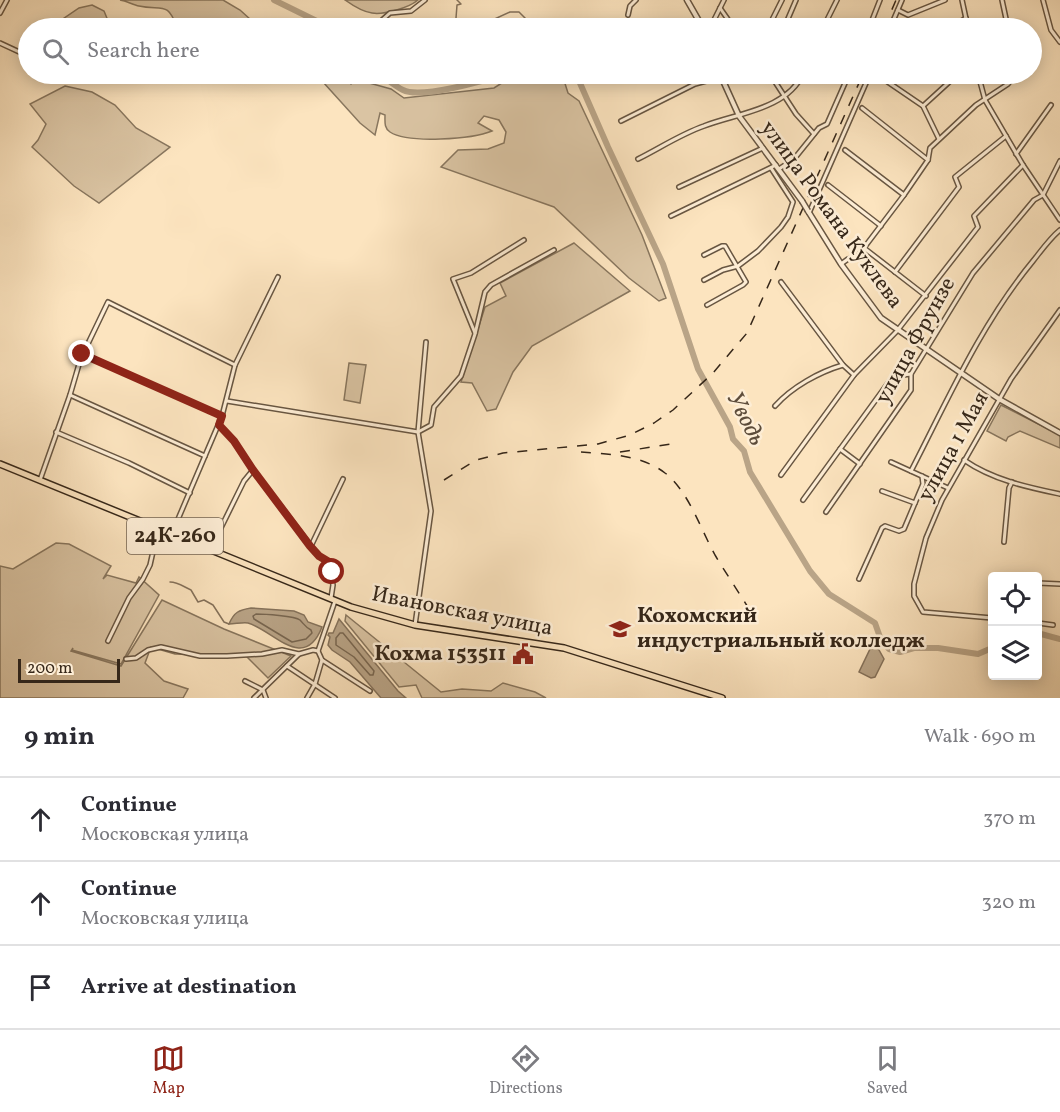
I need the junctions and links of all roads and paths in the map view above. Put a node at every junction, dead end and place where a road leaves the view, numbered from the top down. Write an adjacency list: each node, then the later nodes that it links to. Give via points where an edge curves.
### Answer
1 (7, 0): 17 (street)
2 (425, 0): 19 (street, via 411,11 390,13)
3 (636, 0): 18 (street)
4 (687, 0): 20 (street)
5 (724, 0): 15 (street)
6 (783, 0): 23 (street)
7 (796, 0): 24 (street)
8 (837, 0): 25 (street)
9 (880, 0): 26 (street)
10 (902, 0): 16 (street)
11 (945, 0): 16 (street, via 908,15)
12 (962, 0): 28 (street)
13 (1002, 0): 29 (street)
14 (1043, 0): 30 (street, via 1050,30)
15 (720, 8): 21 (street); 22 (street)
16 (898, 10): 27 (street)
17 (0, 12)
18 (628, 15)
19 (385, 18)
20 (697, 18)
21 (715, 18)
22 (727, 18)
23 (773, 18)
24 (788, 18)
25 (829, 18)
26 (873, 18)
27 (894, 18)
28 (966, 18)
29 (1006, 18)
30 (1060, 42)
31 (0, 44): 32 (street)
32 (18, 52)
33 (695, 84): 49 (street)
34 (725, 84): 48 (street, улица Романа Куклева)
35 (776, 84): 43 (street)
36 (796, 84): 43 (street)
37 (844, 84): 50 (street, via 826,124)
38 (866, 84): 66 (street)
39 (890, 84): 46 (street)
40 (947, 84): 46 (street)
41 (981, 84): 44 (street)
42 (1008, 84): 44 (street)
43 (783, 97): 48 (street); 50 (street)
44 (985, 100): 51 (street); 52 (street)
45 (1051, 105): 55 (street)
46 (923, 106): 52 (street)
47 (862, 108): 57 (street)
48 (739, 116): 53 (street, улица Романа Куклева); 56 (street, via 702,126)
49 (621, 122)
50 (814, 134): 60 (street, via 794,159)
51 (1006, 136): 55 (street); 77 (street, via 955,177 959,188)
52 (939, 139): 57 (street, via 930,148)
53 (763, 148): 60 (street, улица Романа Куклева); 63 (street)
54 (845, 150): 64 (street)
55 (1016, 154): 59 (street)
56 (638, 159)
57 (928, 160): 64 (street)
58 (1060, 161): 65 (street, улица Фрунзе)
59 (1023, 165): 65 (street); 81 (street, via 974,216 978,227)
60 (778, 167): 61 (street); 66 (street, улица Романа Куклева, bridge)
61 (771, 168): 67 (street); 76 (street, via 793,206 781,227)
62 (828, 185): 69 (street)
63 (679, 187)
64 (904, 195): 69 (street)
65 (1043, 195): 68 (street); 87 (street, улица Фрунзе, via 1034,200 973,273)
66 (809, 212): 75 (street, улица Романа Куклева)
67 (671, 216)
68 (1060, 220)
69 (881, 226): 72 (street)
70 (1060, 230): 91 (street, via 1006,294)
71 (524, 240): 85 (street, via 471,273 453,279)
72 (864, 248): 75 (street, via 857,257); 77 (street)
73 (554, 250): 85 (street, via 491,285 485,292)
74 (704, 255): 76 (street, via 725,246)
75 (841, 264): 84 (street, улица Романа Куклева, via 874,311)
76 (738, 266): 79 (street); 82 (street, via 746,282)
77 (895, 272): 81 (street)
78 (278, 277): 89 (street)
79 (704, 280)
80 (781, 282): 90 (street)
81 (926, 296): 84 (street)
82 (707, 305)
83 (1060, 310): 95 (street, улица 1 Мая)
84 (897, 331): 87 (street, улица Романа Куклева); 93 (street)
85 (475, 334): 101 (street, via 461,376 435,407 431,425)
86 (426, 342): 101 (street)
87 (927, 350): 91 (street, улица Романа Куклева); 92 (street, улица Фрунзе)
88 (82, 354): 89 (street, via 108,302); 94 (street); 98 (street)
89 (235, 365): 96 (street)
90 (843, 365): 93 (street); 97 (street, via 791,390)
91 (961, 372): 95 (street, улица Романа Куклева); 110 (street)
92 (911, 374): 103 (street, via 891,379); 108 (street, улица Фрунзе, via 911,390)
93 (854, 375): 111 (street)
94 (70, 395): 100 (street); 104 (street)
95 (999, 399): 102 (street, улица Романа Куклева); 105 (street, улица 1 Мая)
96 (227, 402): 98 (street); 101 (street)
97 (775, 406)
98 (222, 416): 99 (street)
99 (219, 425): 104 (street); 109 (street)
100 (56, 432): 114 (street); 118 (street)
101 (418, 432): 133 (street, via 431,511)
102 (1060, 433)
103 (840, 449): 108 (street); 120 (street)
104 (206, 456): 118 (street)
105 (964, 460): 115 (street); 116 (street, улица 1 Мая)
106 (891, 462): 110 (street)
107 (0, 464): 114 (main road, Ивановская улица / 24К-260)
108 (860, 464): 122 (street, улица Фрунзе)
109 (253, 470): 125 (street); 126 (street)
110 (911, 471): 112 (street)
111 (781, 475)
112 (922, 476): 116 (street); 121 (street)
113 (343, 479): 125 (street)
114 (40, 480): 123 (main road, Ивановская улица / 24К-260)
115 (1012, 482): 119 (street); 124 (street)
116 (948, 488): 131 (street, улица 1 Мая, via 926,538 914,596 923,612)
117 (882, 491): 121 (street)
118 (190, 493): 123 (street)
119 (1060, 494)
120 (803, 500)
121 (915, 503): 127 (street, via 904,529 882,528)
122 (826, 512)
123 (171, 534): 126 (main road, Ивановская улица / 24К-260); 135 (street, via 154,547 150,565)
124 (1004, 542)
125 (310, 546): 130 (street, via 331,565)
126 (210, 550): 130 (main road, Ивановская улица / 24К-260)
127 (859, 579)
128 (1042, 583): 129 (street)
129 (1060, 584)
130 (333, 600): 133 (main road, Ивановская улица / 24К-260); 136 (street)
131 (988, 618)
132 (1042, 624): 134 (street)
133 (415, 625): 149 (main road, Ивановская улица / 24К-260, via 564,648)
134 (1053, 625)
135 (108, 641)
136 (318, 651): 137 (street); 139 (street)
137 (299, 654): 138 (street, via 282,650 200,656 161,647); 140 (street)
138 (126, 659)
139 (322, 660): 142 (street); 144 (street)
140 (288, 666): 142 (street); 143 (street)
141 (245, 681): 143 (street)
142 (315, 684): 147 (street); 148 (street)
143 (263, 690): 145 (street); 146 (street)
144 (370, 691)
145 (254, 698)
146 (266, 698)
147 (307, 698)
148 (335, 698)
149 (722, 698)

